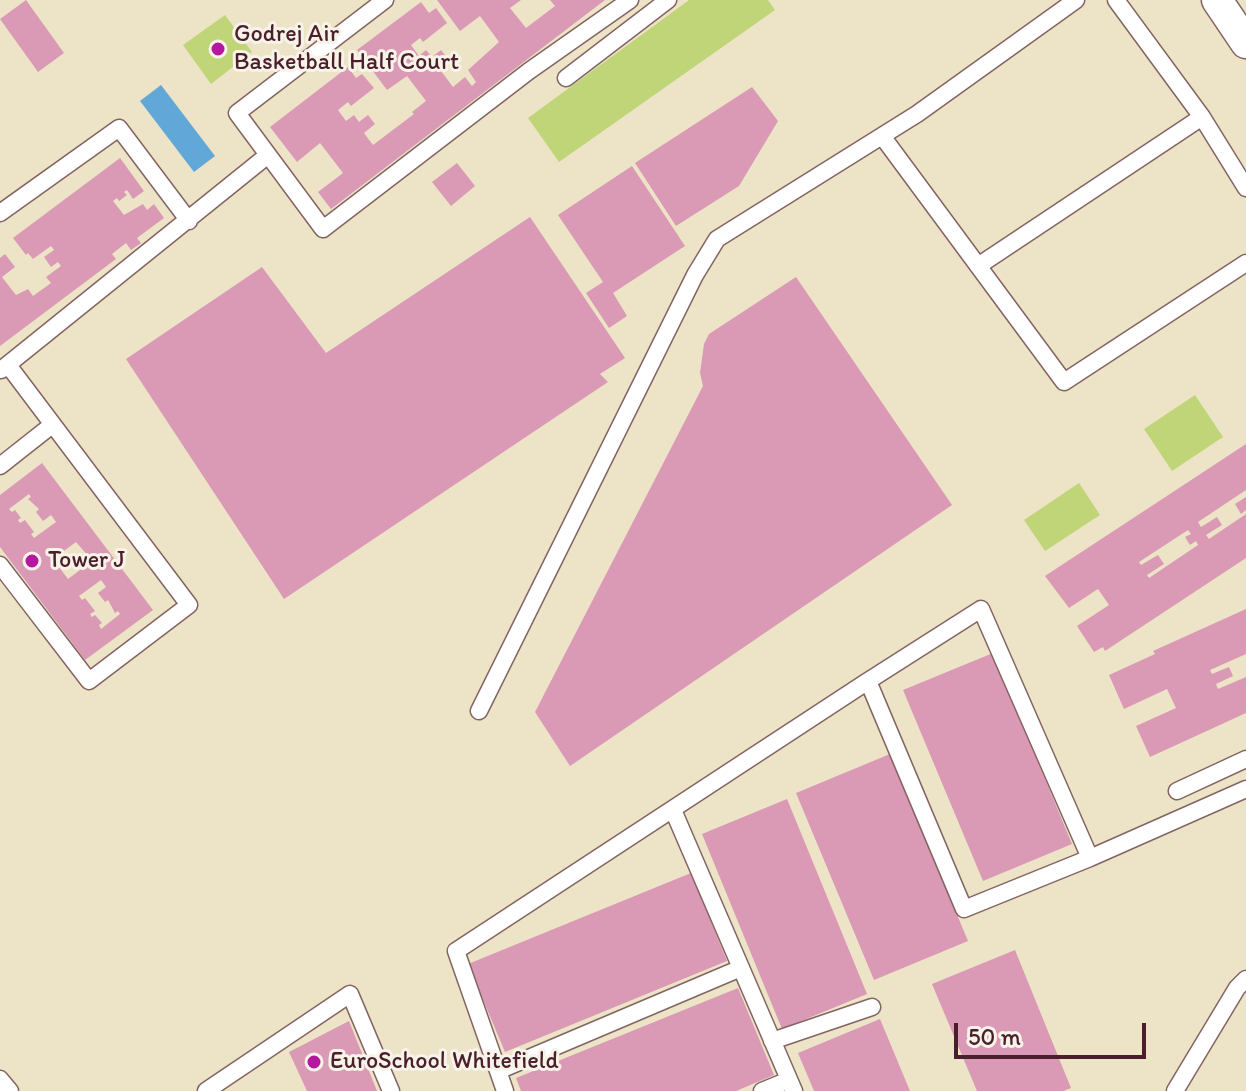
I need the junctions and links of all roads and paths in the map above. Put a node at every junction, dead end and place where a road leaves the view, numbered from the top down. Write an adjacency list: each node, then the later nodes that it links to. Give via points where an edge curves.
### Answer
1 (385, 0): 11 (lane, via 237,113)
2 (630, 0): 11 (lane, via 323,229)
3 (668, 0): 8 (lane)
4 (1076, 0): 10 (lane)
5 (1116, 0): 9 (lane)
6 (1217, 0): 7 (street)
7 (1246, 43)
8 (566, 78)
9 (1202, 117): 12 (lane); 16 (lane)
10 (882, 136): 16 (lane); 22 (lane, via 717,239)
11 (268, 155): 14 (lane)
12 (1246, 188)
13 (0, 213): 14 (lane, via 119,128)
14 (189, 221): 17 (lane)
15 (1246, 263): 16 (lane, via 1064,382)
16 (978, 266)
17 (4, 368): 18 (lane)
18 (52, 425): 19 (lane); 20 (lane, via 189,605 89,681)
19 (0, 466)
20 (0, 565)
21 (868, 681): 26 (lane); 27 (lane, via 964,909); 27 (lane, via 981,609)
22 (479, 711)
23 (1246, 759): 25 (lane)
24 (1246, 789): 27 (lane)
25 (1177, 791)
26 (673, 810): 28 (lane); 32 (lane, via 456,951)
27 (1090, 858)
28 (741, 968): 31 (lane); 32 (lane)
29 (1246, 979): 40 (lane)
30 (872, 1007): 31 (lane)
31 (772, 1041): 34 (lane)
32 (498, 1071): 38 (lane)
33 (0, 1079): 35 (lane)
34 (792, 1085): 39 (lane)
35 (10, 1091)
36 (206, 1091): 37 (lane, via 350,994)
37 (391, 1091)
38 (505, 1091)
39 (762, 1091)
40 (1175, 1091)

